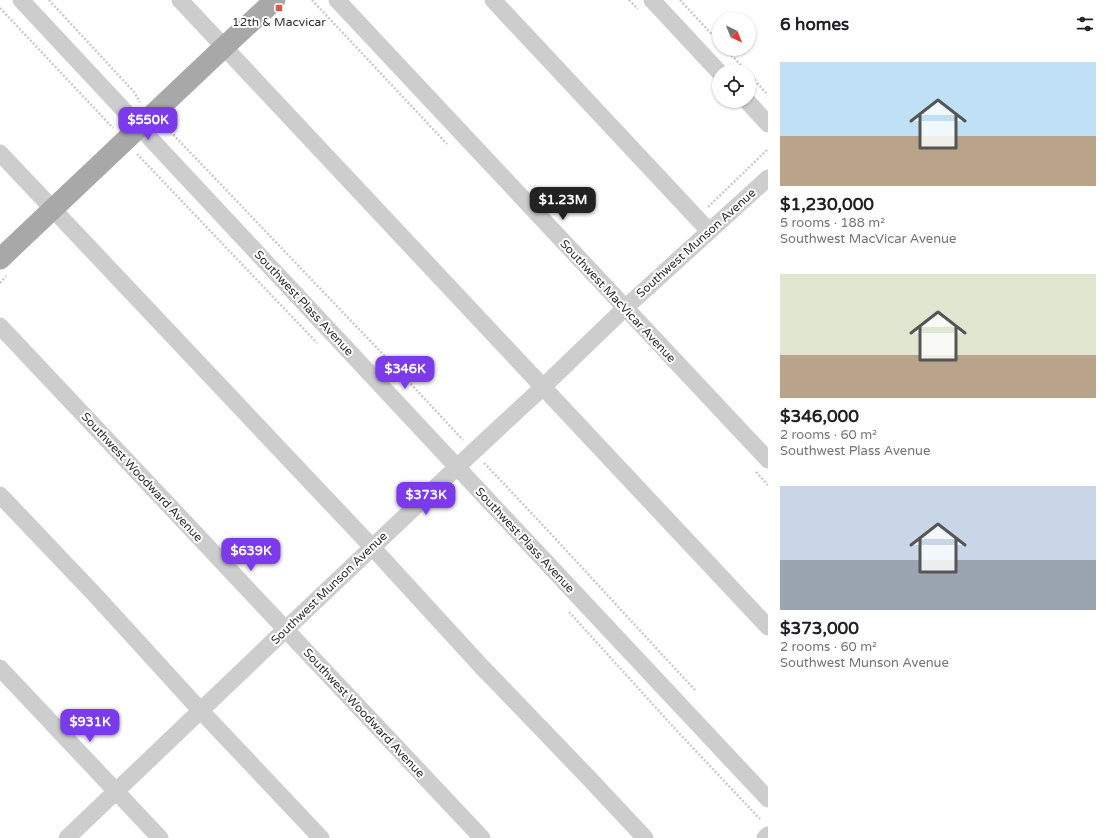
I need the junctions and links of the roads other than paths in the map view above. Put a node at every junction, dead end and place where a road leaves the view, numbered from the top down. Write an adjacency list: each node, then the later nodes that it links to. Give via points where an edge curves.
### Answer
1 (21, 0): 10 (street, Southwest Plass Avenue)
2 (180, 0): 7 (street)
3 (275, 0): 7 (main road)
4 (337, 0): 17 (street, Southwest MacVicar Avenue)
5 (493, 0): 15 (street)
6 (652, 0): 8 (street)
7 (224, 47): 10 (main road); 19 (street)
8 (712, 64)
9 (753, 108): 11 (street)
10 (146, 120): 14 (main road); 21 (street, Southwest Plass Avenue)
11 (768, 124)
12 (0, 153): 14 (street)
13 (768, 178): 15 (street, Southwest Munson Avenue)
14 (52, 209): 16 (main road); 23 (street)
15 (709, 231): 17 (street, Southwest Munson Avenue)
16 (0, 259)
17 (625, 308): 19 (street, Southwest Munson Avenue); 20 (street, Southwest MacVicar Avenue)
18 (0, 326): 25 (street, Southwest Woodward Avenue)
19 (543, 387): 21 (street, Southwest Munson Avenue); 24 (street)
20 (768, 460)
21 (457, 467): 23 (street, Southwest Munson Avenue); 29 (street, Southwest Plass Avenue)
22 (0, 495): 27 (street)
23 (372, 547): 25 (street, Southwest Munson Avenue); 35 (street, via 480,666)
24 (768, 627)
25 (285, 630): 27 (street, Southwest Munson Avenue); 34 (street, Southwest Woodward Avenue)
26 (0, 668): 28 (street)
27 (200, 711): 28 (street, Southwest Munson Avenue); 33 (street)
28 (116, 792): 31 (street, Southwest Munson Avenue); 32 (street)
29 (768, 798)
30 (768, 835): 36 (street)
31 (67, 838)
32 (160, 838)
33 (321, 838)
34 (482, 838)
35 (645, 838)
36 (765, 838)

